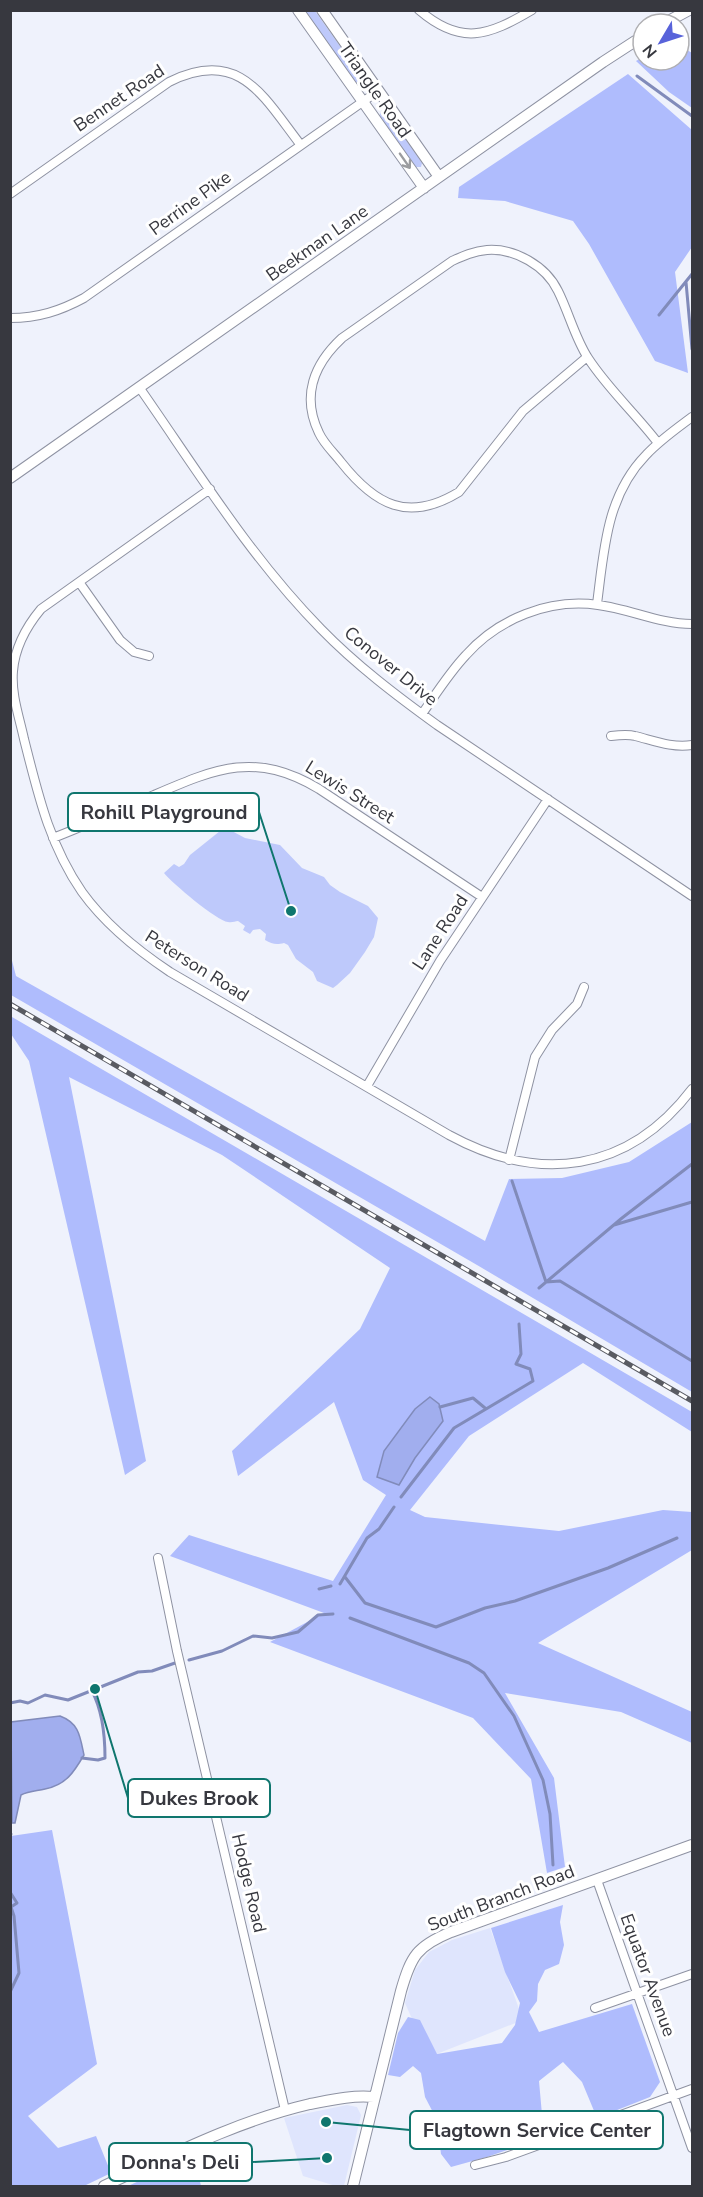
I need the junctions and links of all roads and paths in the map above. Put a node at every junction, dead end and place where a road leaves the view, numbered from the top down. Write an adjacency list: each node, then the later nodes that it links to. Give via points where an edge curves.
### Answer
1 (298, 10): 7 (street, Triangle Road)
2 (322, 10): 6 (street, Triangle Road)
3 (419, 10): 4 (street, via 444,28 472,34 496,30)
4 (532, 10)
5 (631, 44): 9 (street, Beekman Lane)
6 (378, 91): 7 (street, Perrine Pike); 9 (street, Triangle Road)
7 (363, 102): 8 (street, Perrine Pike); 10 (street, Triangle Road, one-way to 10)
8 (300, 144): 11 (street, Bennet Road, via 260,90 237,76 208,70 194,72 169,82); 12 (street, Perrine Pike, via 84,298 55,312)
9 (440, 177): 10 (street, Beekman Lane)
10 (424, 188): 14 (street, Beekman Lane)
11 (10, 194)
12 (10, 318)
13 (588, 357): 13 (street, via 557,289 535,264 506,252 470,253 342,338 328,352 313,381 314,422 320,436 367,491 393,505 419,508 459,492 523,411); 16 (street)
14 (139, 387): 17 (street, Beekman Lane); 18 (street, Conover Drive)
15 (693, 417): 16 (street)
16 (658, 443): 20 (street, via 634,468 616,500 605,543)
17 (10, 478)
18 (210, 489): 19 (street, Peterson Road); 23 (street, Conover Drive, via 301,608 365,670)
19 (79, 582): 22 (street, via 120,640 134,652); 27 (street, Peterson Road, via 41,609 30,622 21,638 13,672 16,705 42,810)
20 (597, 604): 21 (street); 23 (street, via 539,609 498,628 466,655)
21 (693, 624)
22 (149, 656)
23 (422, 714): 26 (street, Conover Drive)
24 (611, 736): 25 (street, via 633,735 673,746)
25 (693, 745)
26 (548, 799): 28 (street, Conover Drive); 29 (street, Lane Road)
27 (53, 838): 29 (street, Lewis Street, via 210,772 240,767 271,770 319,789); 31 (street, Peterson Road, via 83,893 138,950)
28 (693, 896)
29 (482, 897): 31 (street, Lane Road)
30 (584, 987): 33 (street, via 577,1004 552,1030 535,1057)
31 (367, 1086): 33 (street, Peterson Road, via 471,1147)
32 (693, 1089): 33 (street, Peterson Road, via 666,1120 635,1142 598,1158 545,1165)
33 (509, 1160)
34 (158, 1558): 43 (street, Hodge Road)
35 (693, 1845): 36 (street, South Branch Road)
36 (597, 1880): 38 (street, Equator Avenue); 42 (street, South Branch Road, via 451,1932 418,1950 408,1968)
37 (693, 1974): 38 (street)
38 (637, 1993): 39 (street); 41 (street, Equator Avenue)
39 (595, 2008)
40 (693, 2089): 41 (street)
41 (674, 2096): 44 (street, Equator Avenue); 45 (street)
42 (374, 2097): 43 (street, via 337,2098); 47 (street, South Branch Road)
43 (285, 2110): 46 (street, via 230,2128)
44 (693, 2148)
45 (475, 2165)
46 (104, 2187)
47 (353, 2187)

